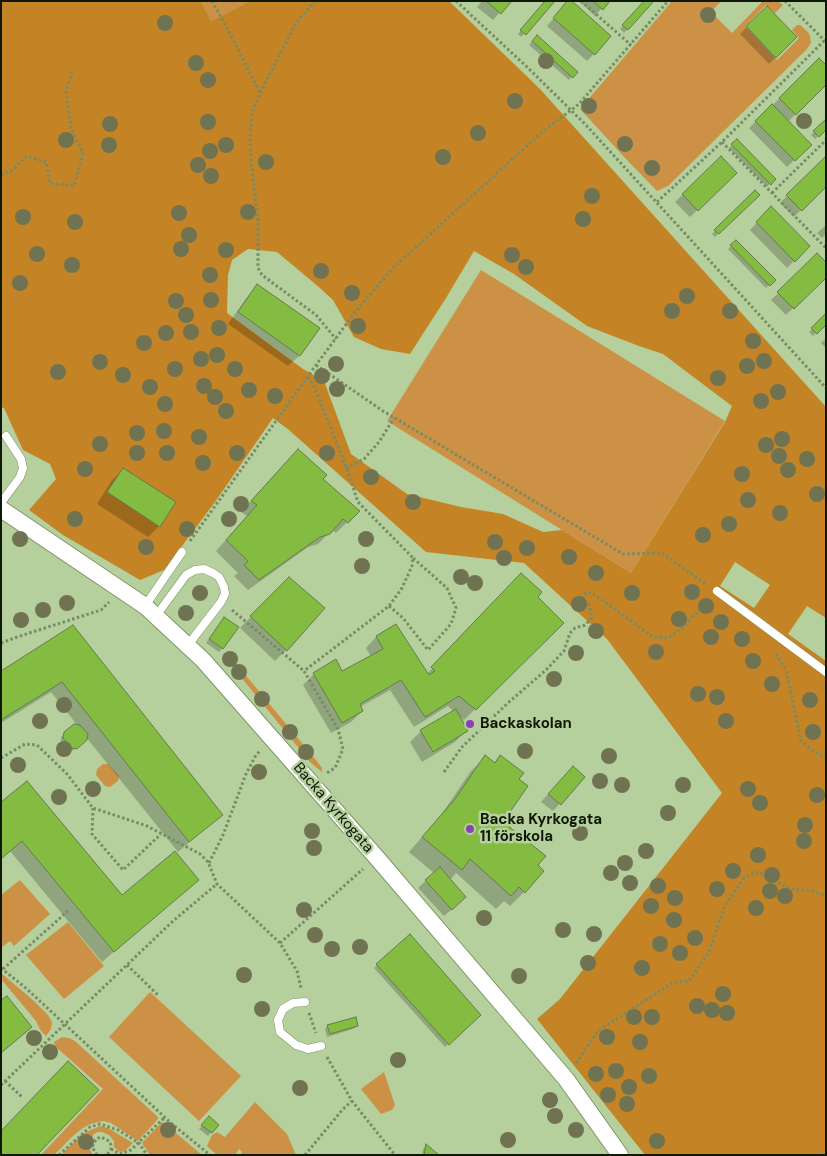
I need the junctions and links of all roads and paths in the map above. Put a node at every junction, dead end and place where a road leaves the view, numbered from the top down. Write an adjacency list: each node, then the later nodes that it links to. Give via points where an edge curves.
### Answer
1 (212, 1): 10 (path)
2 (314, 1): 10 (path, via 296,23)
3 (456, 1): 11 (path)
4 (581, 1): 8 (path)
5 (668, 1): 8 (path)
6 (785, 1): 7 (path)
7 (825, 40): 13 (path)
8 (631, 45): 11 (path, via 579,104)
9 (72, 71): 14 (path, via 66,92 72,128 83,153 74,186 50,183 46,162 27,156 11,171)
10 (260, 93): 18 (path, via 253,110 250,134 258,220 258,268 262,275 316,315)
11 (570, 109): 16 (path); 18 (path, via 393,268)
12 (826, 140): 15 (path)
13 (722, 142): 15 (path); 16 (path)
14 (1, 175)
15 (772, 193): 17 (path)
16 (657, 202): 21 (path)
17 (826, 248)
18 (336, 339): 19 (path)
19 (316, 365): 20 (path); 22 (path)
20 (308, 377): 24 (path); 27 (path)
21 (826, 388)
22 (394, 418): 24 (path, via 364,459); 30 (path, via 623,554 662,553)
23 (6, 436): 25 (lane, via 23,468)
24 (346, 468): 28 (path, via 358,502)
25 (1, 503)
26 (1, 509): 29 (street, Backa Kyrkogata)
27 (182, 552): 33 (lane)
28 (413, 558): 32 (path, via 402,588); 32 (path, via 447,588 456,608 450,624 428,650 403,618)
29 (122, 590): 33 (street, Backa Kyrkogata); 35 (path, via 102,610)
30 (719, 593): 34 (lane); 42 (path, via 668,638 653,636 594,595 588,592 583,595 592,618 570,633 564,651 462,747)
31 (221, 602): 33 (lane, via 225,594 219,577 204,569 195,570); 36 (lane); 37 (path)
32 (389, 606): 37 (path)
33 (151, 611): 36 (street, Backa Kyrkogata)
34 (771, 632): 38 (lane); 41 (path, via 770,639 786,670 801,741)
35 (1, 644)
36 (188, 645): 39 (street, Backa Kyrkogata)
37 (304, 671): 43 (path, via 338,729 343,749 334,768)
38 (826, 672)
39 (273, 739): 43 (street, Backa Kyrkogata); 47 (path, via 256,755 246,774)
40 (1, 758): 44 (path, via 24,744 36,745 68,774)
41 (826, 758)
42 (444, 772)
43 (310, 783): 46 (street, Backa Kyrkogata)
44 (93, 808): 45 (path); 45 (path, via 92,834 123,870)
45 (161, 834): 47 (path, via 200,854)
46 (377, 858): 50 (path); 57 (street, Backa Kyrkogata)
47 (209, 863): 51 (path, via 217,884)
48 (826, 896): 57 (path, via 792,889 758,872 745,877 725,905 709,952 689,982 672,984 598,1031)
49 (68, 911): 52 (path)
50 (280, 943)
51 (127, 966): 53 (path); 55 (path)
52 (2, 968): 55 (path)
53 (159, 996)
54 (305, 1002): 56 (lane, via 293,1003 284,1009 278,1020 280,1032 296,1045 308,1049)
55 (64, 1024): 58 (path); 62 (path)
56 (321, 1046)
57 (566, 1079): 71 (street, Backa Kyrkogata)
58 (5, 1081): 59 (path); 60 (path)
59 (1, 1085)
60 (22, 1097)
61 (352, 1101): 70 (path)
62 (165, 1117): 63 (path); 69 (path)
63 (139, 1143): 64 (path, via 125,1153); 65 (path, via 100,1124 90,1127); 68 (path)
64 (111, 1149): 66 (path, via 109,1140 96,1139 92,1147); 67 (path)
65 (59, 1155)
66 (97, 1155)
67 (107, 1155)
68 (147, 1155)
69 (210, 1155)
70 (305, 1155)
71 (620, 1155)

